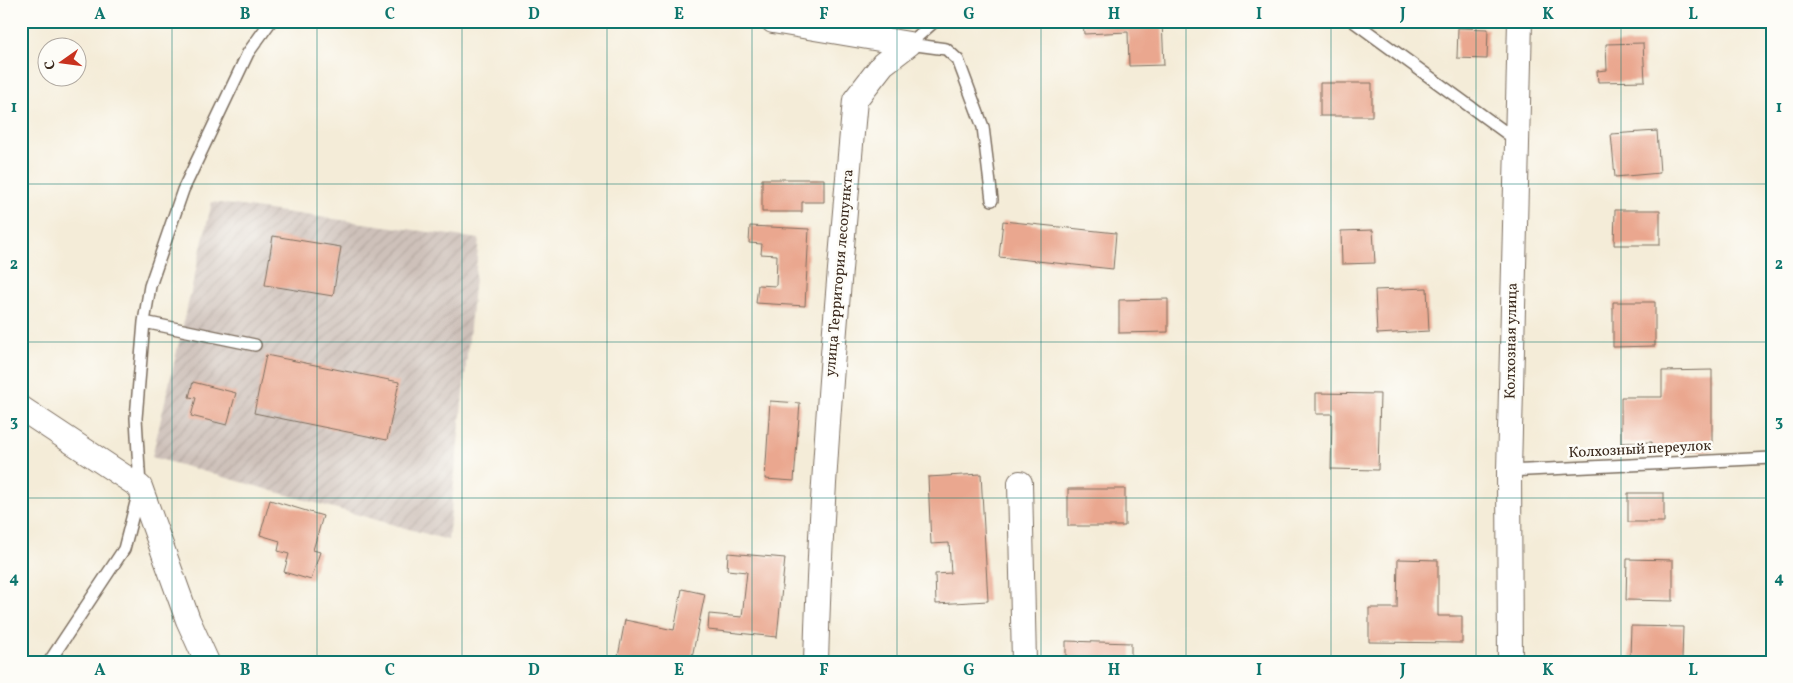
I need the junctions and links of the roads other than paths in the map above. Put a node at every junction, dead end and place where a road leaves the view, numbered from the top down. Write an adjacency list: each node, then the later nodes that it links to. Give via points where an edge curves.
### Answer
1 (270, 21): 9 (lane, via 248,53 183,190 150,286)
2 (773, 21): 6 (street)
3 (935, 21): 6 (lane)
4 (1353, 21): 7 (lane)
5 (1520, 21): 7 (street, Колхозная улица)
6 (909, 44): 8 (lane, via 946,49 958,60 983,127); 18 (street, улица Территория лесопункта, via 883,64 855,100 828,410)
7 (1516, 140): 13 (street, Колхозная улица)
8 (992, 200)
9 (144, 322): 10 (lane); 15 (lane, via 136,418)
10 (255, 345)
11 (21, 408): 15 (street)
12 (1772, 458): 13 (lane, Колхозный переулок)
13 (1510, 471): 20 (street, Колхозная улица)
14 (1020, 483): 19 (street)
15 (140, 487): 16 (lane, via 124,549); 17 (street, via 188,620)
16 (49, 662)
17 (207, 662)
18 (816, 662)
19 (1024, 662)
20 (1510, 662)

